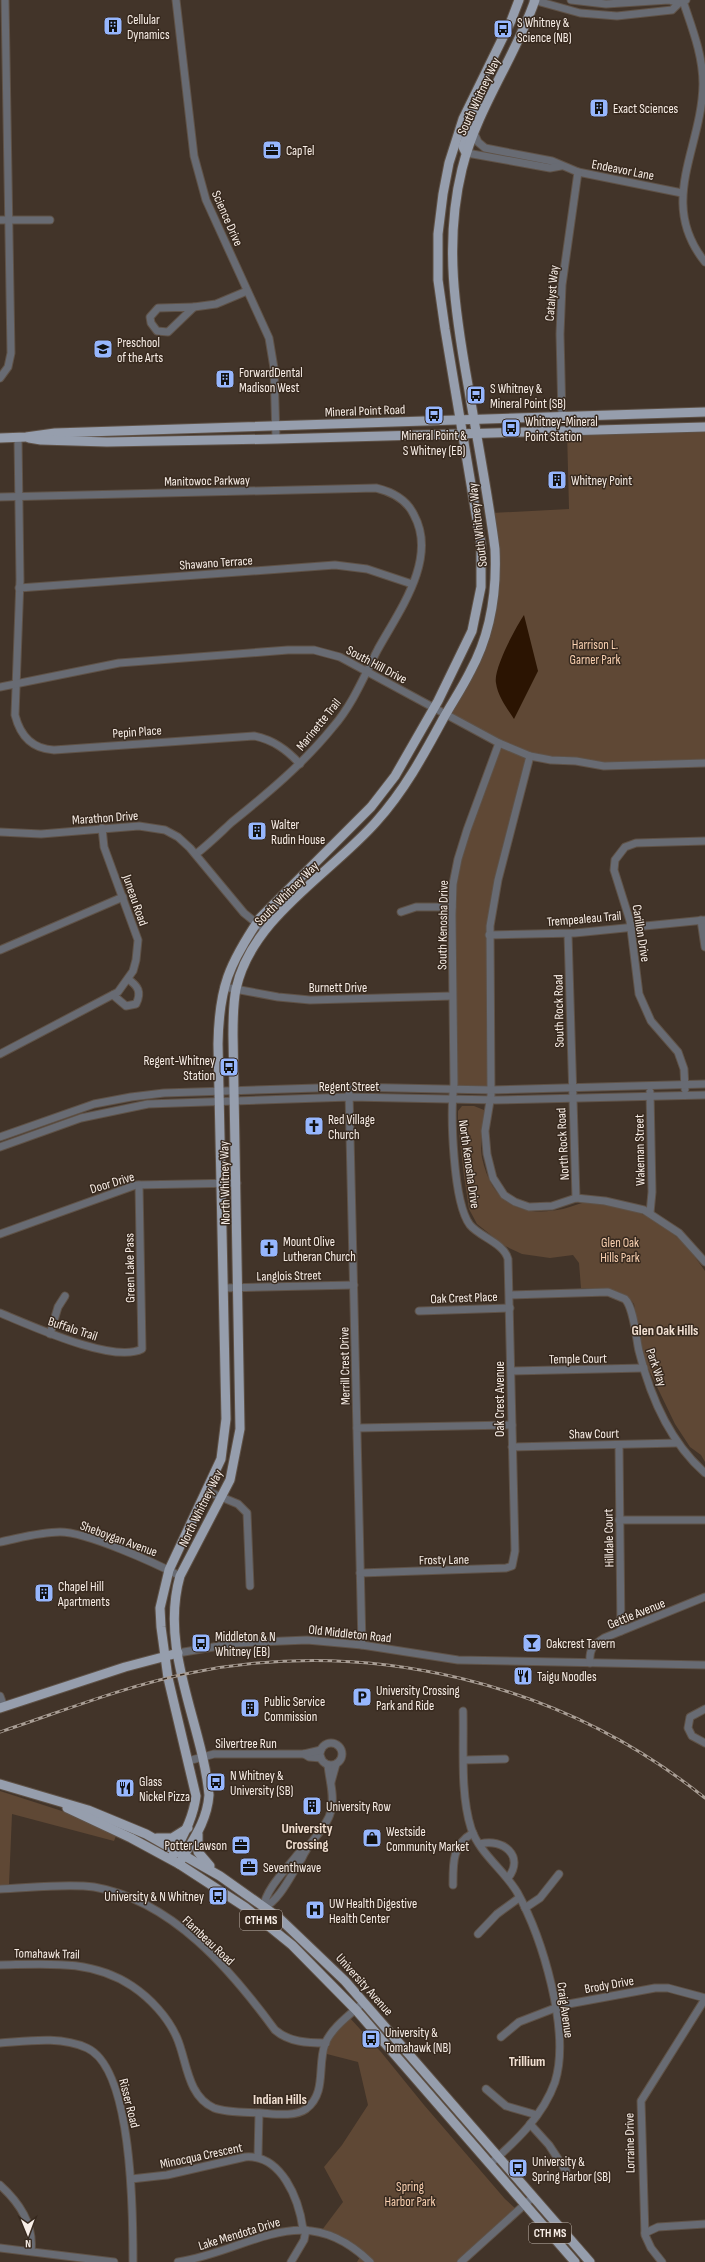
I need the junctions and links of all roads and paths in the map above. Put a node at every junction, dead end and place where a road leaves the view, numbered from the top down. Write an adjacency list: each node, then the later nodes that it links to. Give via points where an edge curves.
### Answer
1 (5, 0): 14 (street)
2 (176, 0): 17 (street, Science Drive, via 199,180)
3 (519, 0): 7 (main road, South Whitney Way)
4 (535, 0): 6 (street, via 580,13 617,16 672,10); 8 (main road, South Whitney Way, via 522,33 485,104)
5 (571, 0): 6 (street, via 606,4)
6 (682, 1): 12 (street, via 699,53 703,84)
7 (478, 85): 9 (main road, via 477,107 463,147); 22 (main road, South Whitney Way, via 463,119 449,163 438,234 438,280)
8 (474, 133): 9 (main road, South Whitney Way); 10 (street, Endeavor Lane, via 478,142 485,148 552,161)
9 (467, 152): 10 (street, Endeavor Lane, via 550,168); 23 (main road, South Whitney Way, via 453,224 452,267 456,312)
10 (561, 166): 11 (street, Endeavor Lane)
11 (578, 172): 12 (street, Endeavor Lane); 21 (street, Catalyst Way, via 562,285)
12 (682, 193): 16 (street, via 683,216 688,234)
13 (0, 220): 14 (street)
14 (8, 220): 15 (street); 19 (street, via 11,353 8,367)
15 (50, 220)
16 (705, 262)
17 (247, 291): 18 (street, via 216,304); 24 (street, Science Drive, via 267,334 271,349)
18 (194, 307): 18 (street, via 158,308 150,317 151,323 157,332 168,332)
19 (0, 378)
20 (705, 412): 21 (main road, Mineral Point Road)
21 (562, 416): 23 (main road, Mineral Point Road)
22 (460, 419): 23 (main road, Mineral Point Road); 24 (main road, Mineral Point Road); 26 (main road, South Whitney Way)
23 (474, 419): 27 (main road, South Whitney Way)
24 (275, 426): 29 (main road, Mineral Point Road, via 55,433); 30 (street, Science Drive)
25 (705, 427): 27 (main road, Mineral Point Road)
26 (462, 433): 27 (main road, Mineral Point Road); 30 (main road, Mineral Point Road); 39 (main road, South Whitney Way, via 480,537 481,587 472,631)
27 (477, 433): 40 (main road, South Whitney Way, via 495,548 495,588 483,641 471,671)
28 (0, 438): 29 (main road, Mineral Point Road)
29 (22, 438): 30 (main road, Mineral Point Road, via 107,442); 31 (street, Pepin Place)
30 (276, 439)
31 (20, 496): 32 (street, Manitowoc Parkway); 33 (street, Manitowoc Parkway, via 376,488 396,495); 35 (street, Pepin Place)
32 (0, 497)
33 (409, 506): 34 (street, Marinette Trail, via 418,522 421,535 419,565)
34 (412, 584): 35 (street, Shawano Terrace, via 367,569 335,565); 36 (street, Marinette Trail)
35 (19, 588): 37 (street, Pepin Place)
36 (367, 670): 37 (street, South Hill Drive, via 328,653 288,650 119,663); 39 (street, South Hill Drive); 44 (street, Marinette Trail, via 342,716)
37 (16, 684): 38 (street, South Hill Drive); 44 (street, Pepin Place, via 17,724 30,742 43,748 54,750 254,736 282,747)
38 (0, 687)
39 (434, 708): 40 (street, South Hill Drive); 53 (main road, South Whitney Way, via 410,753 371,807)
40 (446, 714): 41 (street, South Hill Drive); 55 (main road, South Whitney Way, via 409,781 375,823)
41 (499, 743): 42 (street, South Hill Drive); 50 (street, South Kenosha Drive, via 458,859)
42 (530, 756): 43 (street, South Hill Drive, via 611,766); 57 (street, via 494,897)
43 (705, 763)
44 (300, 764): 48 (street, Marinette Trail)
45 (102, 828): 46 (street, Marathon Drive, via 42,834); 48 (street, Marathon Drive, via 139,826 164,830 178,837); 49 (street, Juneau Road, via 104,847)
46 (0, 832)
47 (705, 841): 54 (street, Carillon Drive, via 636,843 626,846 619,853 614,870 626,902)
48 (196, 854): 53 (street, Marathon Drive, via 228,895)
49 (122, 896): 59 (street); 60 (street, Juneau Road, via 138,946 136,960)
50 (452, 907): 51 (street, via 416,907); 64 (street, South Kenosha Drive)
51 (401, 912)
52 (703, 920): 54 (street, Trempealeau Trail); 58 (street)
53 (256, 924): 55 (street, Marathon Drive); 61 (main road, South Whitney Way, via 232,962)
54 (631, 927): 56 (street, Trempealeau Trail); 67 (street, Carillon Drive, via 641,1003 651,1022 678,1052 684,1069)
55 (265, 930): 62 (main road, South Whitney Way, via 248,956)
56 (568, 934): 57 (street, Trempealeau Trail); 70 (street, South Rock Road)
57 (489, 935): 74 (street)
58 (705, 947)
59 (0, 949)
60 (128, 979): 63 (street, Juneau Road, via 118,992); 63 (street, via 136,985 139,992 140,997 136,1004 126,1006)
61 (224, 987): 62 (street, Burnett Drive); 72 (main road, South Whitney Way, via 219,1026)
62 (236, 988): 64 (street, Burnett Drive, via 278,997 310,1000); 73 (main road, South Whitney Way, via 233,1008)
63 (113, 994): 65 (street, Juneau Road)
64 (452, 996): 71 (street, South Kenosha Drive)
65 (0, 1054)
66 (705, 1084): 67 (street, Regent Street)
67 (685, 1085): 68 (street, Regent Street); 75 (street, Carillon Drive)
68 (649, 1086): 70 (street, Regent Street); 77 (street, Wakeman Street)
69 (349, 1087): 71 (street, Regent Street); 73 (street, Regent Street); 78 (street, Merrill Crest Drive)
70 (571, 1088): 74 (street, Regent Street); 79 (street, North Rock Road)
71 (453, 1090): 74 (street, Regent Street); 80 (street, North Kenosha Drive)
72 (220, 1091): 73 (street, Regent Street); 81 (main road, South Whitney Way); 83 (street, Regent Street, via 159,1093 110,1100)
73 (234, 1091): 82 (main road, South Whitney Way)
74 (491, 1095): 79 (street, Regent Street); 80 (street, Regent Street); 88 (street, North Kenosha Drive, via 485,1130 487,1154 493,1178 504,1195 518,1204 536,1207 552,1206)
75 (686, 1095): 76 (street, Regent Street); 77 (street, Regent Street)
76 (705, 1095)
77 (650, 1096): 79 (street, Regent Street); 89 (street, Wakeman Street)
78 (350, 1097): 80 (street, Regent Street); 82 (street, Regent Street); 93 (street, Merrill Crest Drive)
79 (572, 1098): 88 (street, North Rock Road)
80 (451, 1100): 91 (street, North Kenosha Drive, via 452,1133 464,1213 479,1234)
81 (221, 1101): 82 (street, Regent Street); 84 (street, Regent Street, via 148,1104 125,1108 81,1118); 85 (main road, North Whitney Way)
82 (235, 1101): 86 (main road, North Whitney Way)
83 (0, 1137)
84 (0, 1147)
85 (222, 1183): 86 (street, Door Drive); 87 (street, Door Drive); 94 (main road, North Whitney Way)
86 (237, 1183): 95 (main road, North Whitney Way)
87 (139, 1185): 90 (street, Door Drive); 102 (street, Green Lake Pass)
88 (576, 1198): 89 (street, North Kenosha Drive, via 621,1204)
89 (650, 1213): 92 (street, North Kenosha Drive, via 679,1233)
90 (0, 1234)
91 (501, 1248): 96 (street, Oak Crest Avenue, via 508,1259)
92 (705, 1262)
93 (354, 1285): 95 (street, Langlois Street); 106 (street, Merrill Crest Drive)
94 (224, 1288): 95 (street, Langlois Street); 111 (main road, North Whitney Way, via 226,1420 220,1459)
95 (239, 1288): 112 (main road, North Whitney Way, via 240,1429 235,1463)
96 (510, 1295): 98 (street, Oak Crest Avenue); 103 (street, Park Way, via 608,1292 617,1294 627,1301)
97 (65, 1296): 101 (street, via 58,1307)
98 (510, 1308): 99 (street, Oak Crest Place); 104 (street, Oak Crest Avenue)
99 (419, 1310)
100 (0, 1313): 101 (street, Buffalo Trail)
101 (50, 1334): 102 (street, Buffalo Trail, via 90,1347 120,1351)
102 (142, 1350)
103 (644, 1368): 104 (street, Temple Court); 107 (street, Park Way)
104 (511, 1372): 105 (street, Oak Crest Avenue)
105 (512, 1425): 106 (street); 109 (street, Oak Crest Avenue)
106 (357, 1428): 118 (street, Merrill Crest Drive)
107 (677, 1443): 108 (street, Shaw Court); 110 (street, Park Way)
108 (619, 1445): 109 (street, Shaw Court); 113 (street, Hilldale Court)
109 (512, 1447): 116 (street, Oak Crest Avenue)
110 (705, 1473)
111 (207, 1492): 112 (street); 117 (main road, North Whitney Way)
112 (221, 1498): 119 (main road, North Whitney Way); 120 (street, via 238,1504 247,1513)
113 (619, 1520): 114 (street); 122 (street, Hilldale Court)
114 (705, 1520)
115 (0, 1542): 117 (street, Sheboygan Avenue, via 48,1532 71,1533)
116 (515, 1551): 118 (street, Frosty Lane, via 510,1568)
117 (169, 1570): 119 (street, Sheboygan Avenue); 125 (main road, North Whitney Way, via 160,1608)
118 (360, 1573): 123 (street, Merrill Crest Drive)
119 (180, 1576): 124 (main road, North Whitney Way, via 173,1609)
120 (250, 1586)
121 (705, 1597): 122 (street, Gettle Avenue)
122 (621, 1631): 126 (street, Gettle Avenue, via 592,1646)
123 (362, 1645): 124 (street, Old Middleton Road, via 307,1640 268,1641 237,1643); 126 (street, Old Middleton Road, via 458,1660)
124 (178, 1653): 125 (main road, Old Middleton Road); 134 (main road, North Whitney Way)
125 (164, 1655): 129 (main road, Old Middleton Road); 137 (main road, North Whitney Way)
126 (590, 1663): 127 (street, Old Middleton Road)
127 (705, 1665)
128 (0, 1696): 129 (street)
129 (2, 1708)
130 (705, 1709): 132 (street, via 690,1717 688,1725 692,1736)
131 (463, 1711): 136 (street, Craig Avenue)
132 (705, 1743)
133 (321, 1754): 134 (street, Silvertree Run, via 309,1757 304,1754 217,1754); 138 (street, via 327,1744 334,1743 339,1746 342,1757); 139 (street)
134 (202, 1757): 137 (street, Silvertree Run); 144 (main road, North Whitney Way, via 209,1795 206,1815)
135 (505, 1759): 136 (street)
136 (464, 1760): 145 (street, Craig Avenue, via 466,1805)
137 (188, 1761): 143 (main road, North Whitney Way, via 196,1796)
138 (336, 1764): 139 (street); 140 (street)
139 (328, 1765): 140 (street)
140 (332, 1782): 158 (street, via 330,1815 268,1893)
141 (0, 1784): 142 (main road, University Avenue / CTH MS)
142 (59, 1803): 146 (main road, University Avenue / CTH MS, via 103,1816); 150 (main road, University Avenue / CTH MS)
143 (188, 1828): 146 (main road, via 168,1839); 148 (main road, North Whitney Way)
144 (199, 1832): 149 (main road, North Whitney Way); 152 (main road, via 198,1852)
145 (473, 1833): 147 (street, Craig Avenue); 155 (street, via 462,1841 455,1852)
146 (153, 1838): 148 (main road, University Avenue / CTH MS)
147 (480, 1844): 153 (street, Craig Avenue); 153 (street, via 496,1843 508,1848 512,1854 513,1867)
148 (176, 1850): 149 (main road, University Avenue / CTH MS); 150 (main road, North Whitney Way)
149 (184, 1855): 150 (main road, North Whitney Way); 152 (main road, University Avenue / CTH MS)
150 (175, 1861): 154 (main road, University Avenue / CTH MS)
151 (559, 1874): 159 (street, via 540,1898)
152 (220, 1876): 158 (main road, University Avenue / CTH MS)
153 (508, 1878): 157 (street, Craig Avenue)
154 (206, 1880): 158 (main road, via 218,1884 254,1907); 161 (main road, University Avenue / CTH MS)
155 (453, 1885)
156 (0, 1889): 171 (street, Flambeau Road, via 86,1887 114,1891 138,1900 165,1916 205,1950 242,1988 282,2036 295,2041)
157 (520, 1898): 159 (street, Craig Avenue); 160 (street, via 497,1914)
158 (264, 1907): 161 (main road, via 270,1919); 164 (main road, University Avenue / CTH MS, via 305,1940)
159 (524, 1908): 167 (street, Craig Avenue, via 539,1942)
160 (478, 1934)
161 (292, 1945): 162 (main road, University Avenue / CTH MS)
162 (311, 1963): 164 (main road, via 317,1960 322,1962); 168 (main road, University Avenue / CTH MS)
163 (0, 1965): 175 (street, Tomahawk Trail, via 68,1964 96,1969 120,1979 154,2005 172,2028 193,2088 199,2097 218,2109)
164 (344, 1980): 166 (main road, University Avenue / CTH MS)
165 (705, 1999): 167 (street, Brody Drive, via 668,1988 655,1988); 188 (street, Lorraine Drive, via 641,2101)
166 (364, 2002): 168 (street); 173 (main road, University Avenue / CTH MS)
167 (555, 2008): 170 (street, Brody Drive, via 519,2022); 176 (street, Craig Avenue, via 558,2026 558,2068 550,2092)
168 (356, 2010): 169 (main road, University Avenue / CTH MS); 171 (street)
169 (372, 2029): 173 (main road, via 401,2052); 180 (main road, University Avenue / CTH MS)
170 (501, 2037)
171 (326, 2042): 175 (street, Tomahawk Trail, via 320,2088 311,2105 297,2113)
172 (0, 2043): 182 (street, Risser Road, via 63,2040 95,2053 105,2064 114,2084 125,2133)
173 (409, 2053): 179 (main road, University Avenue / CTH MS)
174 (486, 2089): 176 (street, via 506,2106)
175 (259, 2112): 178 (street)
176 (537, 2115): 177 (street, Craig Avenue)
177 (530, 2124): 179 (street, Craig Avenue); 181 (street, via 549,2145)
178 (258, 2156): 182 (street, Minocqua Crescent, via 167,2175); 187 (street, Minocqua Crescent, via 272,2166 291,2187)
179 (498, 2157): 180 (street, Craig Avenue); 184 (main road, University Avenue / CTH MS)
180 (490, 2164): 185 (main road, University Avenue / CTH MS)
181 (566, 2171)
182 (131, 2179): 192 (street, Risser Road)
183 (0, 2185): 190 (street, via 14,2199 30,2225)
184 (532, 2197): 185 (street); 198 (main road, University Avenue / CTH MS)
185 (524, 2205): 196 (street); 197 (main road, University Avenue / CTH MS)
186 (705, 2224): 188 (street, via 658,2227)
187 (304, 2230): 193 (street, Lake Mendota Drive, via 271,2233 211,2255); 194 (street, via 304,2240); 195 (street, Lake Mendota Drive, via 322,2233 345,2242)
188 (645, 2233): 199 (street, via 651,2248)
189 (0, 2248): 190 (street)
190 (31, 2251): 191 (street)
191 (114, 2262)
192 (133, 2262)
193 (178, 2262)
194 (291, 2262)
195 (370, 2262)
196 (461, 2262)
197 (575, 2262)
198 (590, 2262)
199 (662, 2262)

